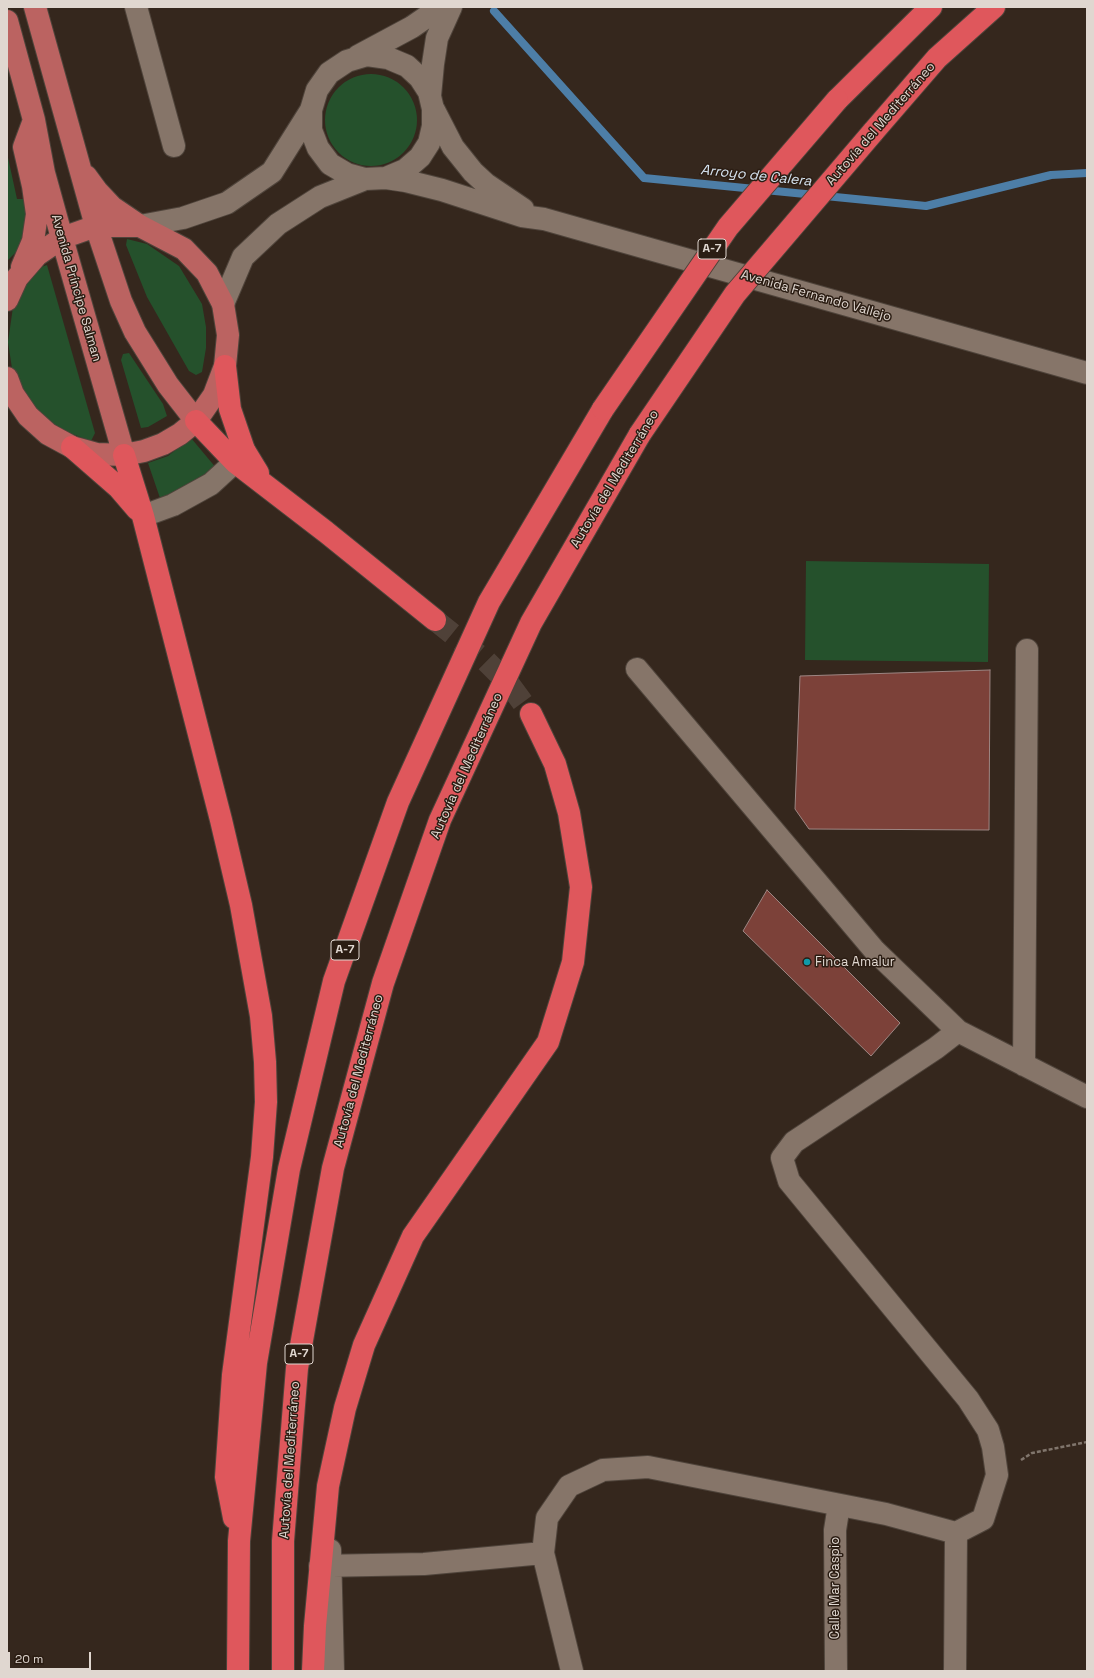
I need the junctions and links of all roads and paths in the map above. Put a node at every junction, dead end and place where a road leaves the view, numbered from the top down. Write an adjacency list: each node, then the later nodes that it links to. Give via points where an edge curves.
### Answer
1 (35, 7): 13 (main road)
2 (136, 7): 12 (street)
3 (441, 7): 8 (street, via 412,27)
4 (451, 7): 9 (street, via 437,38)
5 (931, 7): 41 (highway, A-7, bridge, via 837,100 728,227 603,409 489,602 398,802 334,981 289,1169 258,1347)
6 (994, 7): 45 (highway, Autovía del Mediterráneo / A-7, bridge, via 937,58 735,294 640,434 531,622 440,820 383,983 333,1168 297,1368 284,1541)
7 (7, 21): 11 (main road, Avenida Príncipe Salman)
8 (347, 61): 9 (street, via 367,56 388,58 407,66 420,78); 10 (street, via 325,78 317,90)
9 (432, 103): 14 (street, via 434,126 429,143 420,157 405,170); 15 (street, Avenida Fernando Vallejo, via 454,147 473,172 512,203)
10 (311, 110): 14 (street, via 311,130 318,148 330,164 347,174); 17 (street, via 272,172 266,177 227,203 183,218)
11 (34, 120): 18 (main road, Avenida Príncipe Salman, via 44,173); 19 (main road, Avenida Príncipe Salman, via 24,147 38,214 33,241)
12 (174, 146)
13 (78, 165): 16 (main road); 17 (main road, via 97,192 112,207)
14 (376, 179): 15 (street, Avenida Fernando Vallejo, via 406,181 522,216); 21 (street, via 320,197 278,224 243,257)
15 (544, 219): 23 (street, Avenida Fernando Vallejo)
16 (96, 226): 17 (main road); 18 (main road); 25 (main road, via 135,332 168,386)
17 (140, 226): 21 (main road, via 184,249 207,274)
18 (62, 238): 19 (main road, via 37,255); 27 (main road, Avenida Príncipe Salman)
19 (17, 278): 20 (main road, Avenida Príncipe Salman)
20 (7, 300)
21 (223, 304): 22 (main road, via 228,335)
22 (225, 366): 25 (main road, via 214,395); 28 (highway)
23 (1087, 373)
24 (9, 385): 26 (main road, via 28,416 48,434)
25 (196, 421): 27 (main road, via 163,444 144,451); 28 (highway)
26 (72, 447): 27 (main road, via 97,454); 29 (highway, via 119,488)
27 (124, 454): 29 (highway)
28 (239, 456): 29 (street, via 211,484 173,505); 30 (highway, via 267,488)
29 (143, 516): 41 (highway, via 223,827 241,905 261,1016 266,1102 262,1157 233,1374 226,1477)
30 (435, 620)
31 (1027, 650): 35 (street)
32 (637, 669): 34 (street, via 875,951)
33 (531, 714): 43 (highway, via 555,764 569,813 581,887 573,962 548,1042 413,1236 364,1345 345,1408 328,1486)
34 (958, 1031): 35 (street); 38 (street, via 794,1142 782,1158 789,1181 968,1399 988,1430)
35 (1024, 1065): 36 (street)
36 (1087, 1097)
37 (1087, 1442): 38 (path, via 1032,1453)
38 (997, 1475): 40 (street, via 982,1519)
39 (839, 1505): 40 (street, via 886,1514); 42 (street, via 648,1467 603,1470 569,1486 546,1518); 49 (street, Calle Mar Caspio, via 835,1530)
40 (956, 1533): 50 (street)
41 (239, 1541): 44 (highway, A-7)
42 (543, 1552): 43 (street, via 424,1564); 48 (street)
43 (326, 1566): 46 (highway); 47 (street)
44 (238, 1671)
45 (282, 1671)
46 (313, 1671)
47 (333, 1671)
48 (572, 1671)
49 (836, 1671)
50 (955, 1671)

